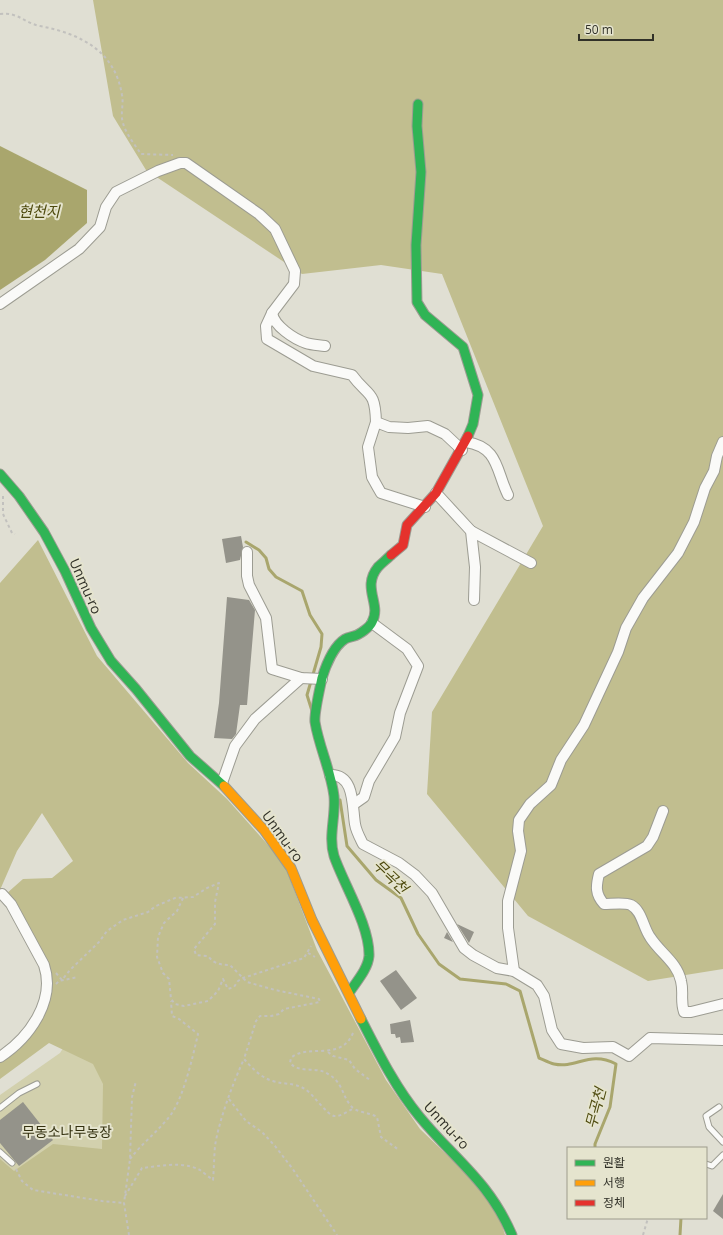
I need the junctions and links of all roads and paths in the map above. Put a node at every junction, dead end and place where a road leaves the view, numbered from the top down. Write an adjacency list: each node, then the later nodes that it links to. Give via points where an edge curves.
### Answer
1 (0, 14): 3 (path, via 10,13 23,17 35,25 71,36 95,47 112,64 122,96 122,122 142,154 180,156)
2 (418, 104): 9 (street, via 421,172 416,245 417,302 425,315 463,347 470,368 478,395 473,424)
3 (186, 163): 4 (street, via 180,162 158,171 116,192 106,207 100,227 79,249); 5 (street, via 260,214 275,229 295,271 294,284)
4 (0, 304)
5 (272, 313): 6 (street, via 273,320 282,328 306,343); 7 (street, via 266,326 267,339 313,366 352,374 358,384 370,393 376,404)
6 (325, 346)
7 (376, 422): 9 (street, via 390,427 428,426); 14 (street, via 368,447 372,477 381,493)
8 (723, 442): 32 (street, via 694,522 678,553 643,598 626,628 618,652 584,725 561,760 551,785 530,804 519,820 521,851 508,901 508,928)
9 (464, 446): 12 (street); 13 (street, via 478,444 490,452)
10 (0, 474): 11 (street, Unmu-ro)
11 (14, 490): 16 (path, via 4,494 3,514 12,533); 24 (street, Unmu-ro, via 47,536 88,624 112,663 181,746 199,765)
12 (436, 493): 14 (street); 15 (street)
13 (508, 495)
14 (425, 507): 20 (street, via 408,525 402,545 378,567 372,577 370,588 376,612)
15 (471, 531): 18 (street); 19 (street, via 476,567)
16 (15, 534)
17 (247, 552): 21 (street, via 247,576 266,618 272,668)
18 (531, 562)
19 (474, 600)
20 (372, 623): 22 (street, via 339,644); 25 (street, via 407,649 418,666 400,713 395,737 369,781 364,797)
21 (301, 678): 22 (street); 24 (street, via 256,719 235,746)
22 (322, 679): 23 (street, via 315,721 324,756)
23 (334, 775): 25 (street, via 343,777 347,782); 36 (street, via 331,833 334,855 358,913 369,955 368,963)
24 (222, 783): 36 (street, Unmu-ro, via 263,829 287,862)
25 (354, 804): 32 (street, via 355,825 363,844 399,863 415,875 432,893 450,926 468,951 497,968)
26 (663, 811): 39 (street, via 647,846 599,874 596,885 597,897 604,904 629,904 635,908 649,936 677,968 682,982 681,1003 684,1012)
27 (2, 892): 37 (street, via 44,965 48,975)
28 (183, 898): 34 (path, via 193,897 215,884 220,885 215,902 215,924 196,944 194,952 196,955 208,956 219,964 230,965); 35 (path, via 169,900 148,912 131,916 115,925); 38 (path, via 177,911 164,923 158,937 157,957 163,973 169,979)
29 (311, 944): 30 (path)
30 (308, 953): 31 (path); 34 (path, via 295,962)
31 (316, 958)
32 (514, 971): 41 (street, via 537,985 544,996 552,1030 561,1044 583,1048 613,1047 629,1056 650,1038)
33 (78, 977): 35 (path)
34 (244, 978): 38 (path, via 228,989 223,979 218,991 208,1001 184,1006 175,1004); 44 (path, via 247,982 318,999 320,1002 284,1009 279,1014 260,1016)
35 (62, 980): 37 (path)
36 (349, 993): 64 (street, Unmu-ro, via 376,1050 405,1098 424,1124 473,1171 500,1206)
37 (47, 997): 43 (street, via 32,1026 20,1042)
38 (171, 999): 56 (path, via 172,1016 198,1034 193,1055 178,1102 171,1114)
39 (723, 1004)
40 (354, 1031): 42 (path, via 350,1040)
41 (723, 1040)
42 (328, 1052): 45 (path, via 349,1060 355,1069); 51 (path, via 299,1054 291,1058 290,1063 303,1069 330,1074)
43 (0, 1057)
44 (244, 1058): 48 (path); 51 (path, via 264,1077 273,1081 292,1083 304,1089 316,1097 333,1116 340,1116)
45 (370, 1080)
46 (136, 1081): 56 (path, via 132,1097)
47 (37, 1084): 50 (lane, via 19,1093)
48 (229, 1099): 59 (path, via 216,1145 213,1180 199,1170 187,1166 142,1168); 63 (path, via 246,1121 262,1132 279,1152)
49 (719, 1106): 52 (lane, via 706,1116 709,1127)
50 (0, 1108)
51 (354, 1108): 53 (path, via 377,1117 381,1137)
52 (723, 1142)
53 (399, 1150)
54 (0, 1152): 57 (lane)
55 (723, 1155): 58 (lane, via 712,1166)
56 (130, 1159): 59 (path)
57 (12, 1163): 60 (path, via 22,1181 33,1190 102,1202)
58 (707, 1164)
59 (125, 1196): 60 (path)
60 (124, 1203): 62 (path)
61 (648, 1219): 65 (path)
62 (129, 1235)
63 (337, 1235)
64 (512, 1235)
65 (643, 1235)

